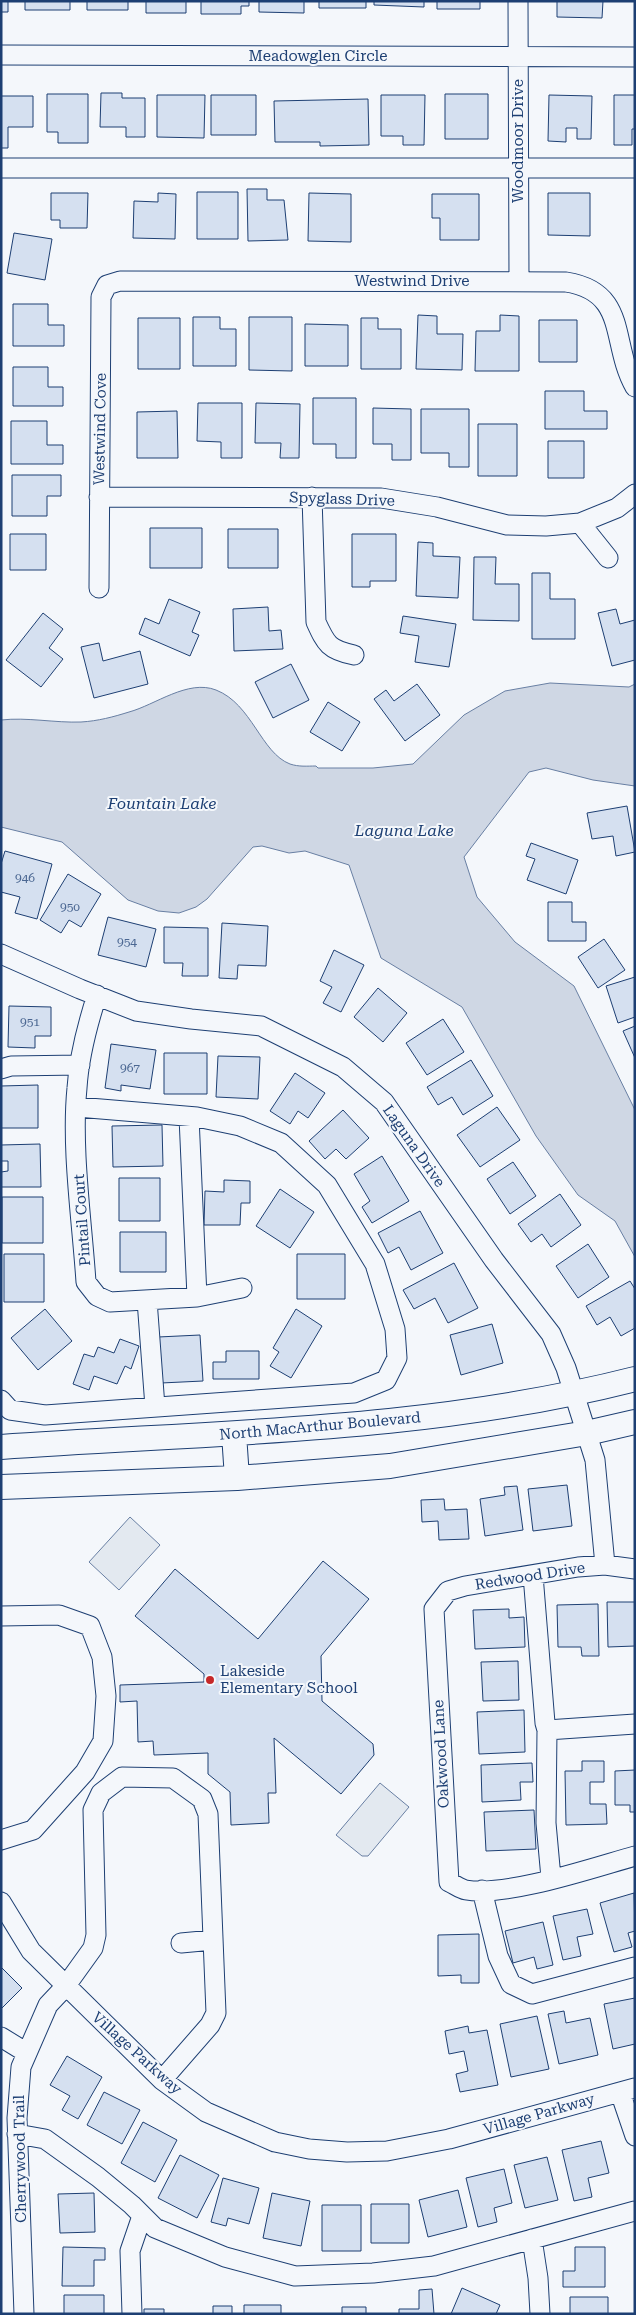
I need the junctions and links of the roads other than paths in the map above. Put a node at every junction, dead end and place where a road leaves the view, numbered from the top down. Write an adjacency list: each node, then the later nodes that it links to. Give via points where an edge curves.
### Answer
1 (518, 1): 3 (street, Woodmoor Drive)
2 (1, 55): 3 (street, Meadowglen Circle)
3 (518, 56): 4 (street, Meadowglen Circle); 7 (street, Woodmoor Drive)
4 (635, 56)
5 (1, 168): 7 (street)
6 (635, 168): 7 (street)
7 (518, 170): 9 (street, Woodmoor Drive)
8 (120, 281): 9 (street, Westwind Drive); 12 (street, Westwind Cove, via 107,286 101,297)
9 (519, 281): 10 (street, Westwind Drive, via 580,284 603,298 614,316 623,361)
10 (635, 387)
11 (635, 494): 14 (street, Spyglass Drive, via 617,508)
12 (99, 497): 13 (street, Spyglass Drive); 16 (street, Westwind Cove)
13 (312, 497): 14 (street, Spyglass Drive, via 381,498 437,507 507,525); 17 (street, via 316,622 324,640 335,652)
14 (580, 523): 15 (street)
15 (608, 558)
16 (99, 588)
17 (354, 655)
18 (1, 954): 19 (street, Laguna Drive)
19 (97, 995): 20 (street, Pintail Court, via 84,1036); 28 (street, Laguna Drive, via 136,1011 261,1026 344,1067 384,1102 494,1260 551,1334)
20 (80, 1065): 21 (street); 22 (street, Pintail Court)
21 (1, 1069)
22 (77, 1107): 23 (street); 26 (street, Pintail Court, via 86,1282 97,1296 110,1302)
23 (189, 1116): 25 (street); 30 (street, via 240,1126 281,1143 327,1185 375,1264 394,1329 397,1358 386,1380 354,1393)
24 (242, 1288): 25 (street, Pintail Court)
25 (197, 1297): 26 (street, Pintail Court)
26 (147, 1300): 30 (street)
27 (635, 1379): 28 (main road, North MacArthur Boulevard)
28 (574, 1394): 32 (street, Laguna Drive); 33 (main road, North MacArthur Boulevard, via 494,1409 363,1425)
29 (1, 1400): 30 (street, via 10,1410 45,1415)
30 (155, 1407)
31 (635, 1422): 32 (main road)
32 (587, 1433): 35 (main road, via 390,1466); 37 (street, Laguna Drive, via 595,1460)
33 (234, 1434): 34 (main road, North MacArthur Boulevard); 35 (main road)
34 (1, 1448)
35 (237, 1478): 36 (main road)
36 (1, 1487)
37 (605, 1565): 38 (street, Redwood Drive); 39 (street, Redwood Drive)
38 (635, 1569)
39 (533, 1575): 40 (street, Redwood Drive, via 448,1591); 43 (street)
40 (434, 1609): 47 (street, Oakwood Lane, via 449,1882)
41 (1, 1616): 44 (street, via 59,1615 90,1626 102,1657 106,1696 103,1741 85,1772 33,1830)
42 (635, 1724): 43 (street)
43 (547, 1730): 46 (street, via 546,1823)
44 (1, 1840)
45 (635, 1856): 46 (street)
46 (551, 1878): 47 (street, via 496,1889)
47 (473, 1890): 51 (street, via 511,1984 532,1994)
48 (1, 1902): 52 (street, Village Parkway, via 31,1951)
49 (213, 1940): 50 (street); 52 (street, Cherrywood Trail, via 208,1814 202,1799 173,1778 122,1777 101,1793 93,1810 96,1935 93,1948); 55 (street, Cherrywood Trail, via 216,2013)
50 (181, 1942)
51 (635, 1967)
52 (65, 1987): 54 (street, Cherrywood Trail, via 48,2004); 55 (street, Village Parkway)
53 (1, 2037): 54 (street)
54 (27, 2053): 57 (street, Cherrywood Trail, via 21,2067)
55 (162, 2080): 56 (street, Village Parkway, via 206,2112 275,2142 347,2152 387,2151 449,2139)
56 (628, 2090): 58 (street)
57 (17, 2134): 60 (street, via 45,2139 98,2177); 62 (street, Cherrywood Trail)
58 (635, 2136)
59 (635, 2210): 61 (street)
60 (142, 2216): 61 (street, via 155,2228 225,2257 295,2276 373,2273 434,2266); 63 (street, via 130,2250)
61 (532, 2239): 64 (street)
62 (24, 2314)
63 (132, 2314)
64 (540, 2314)

